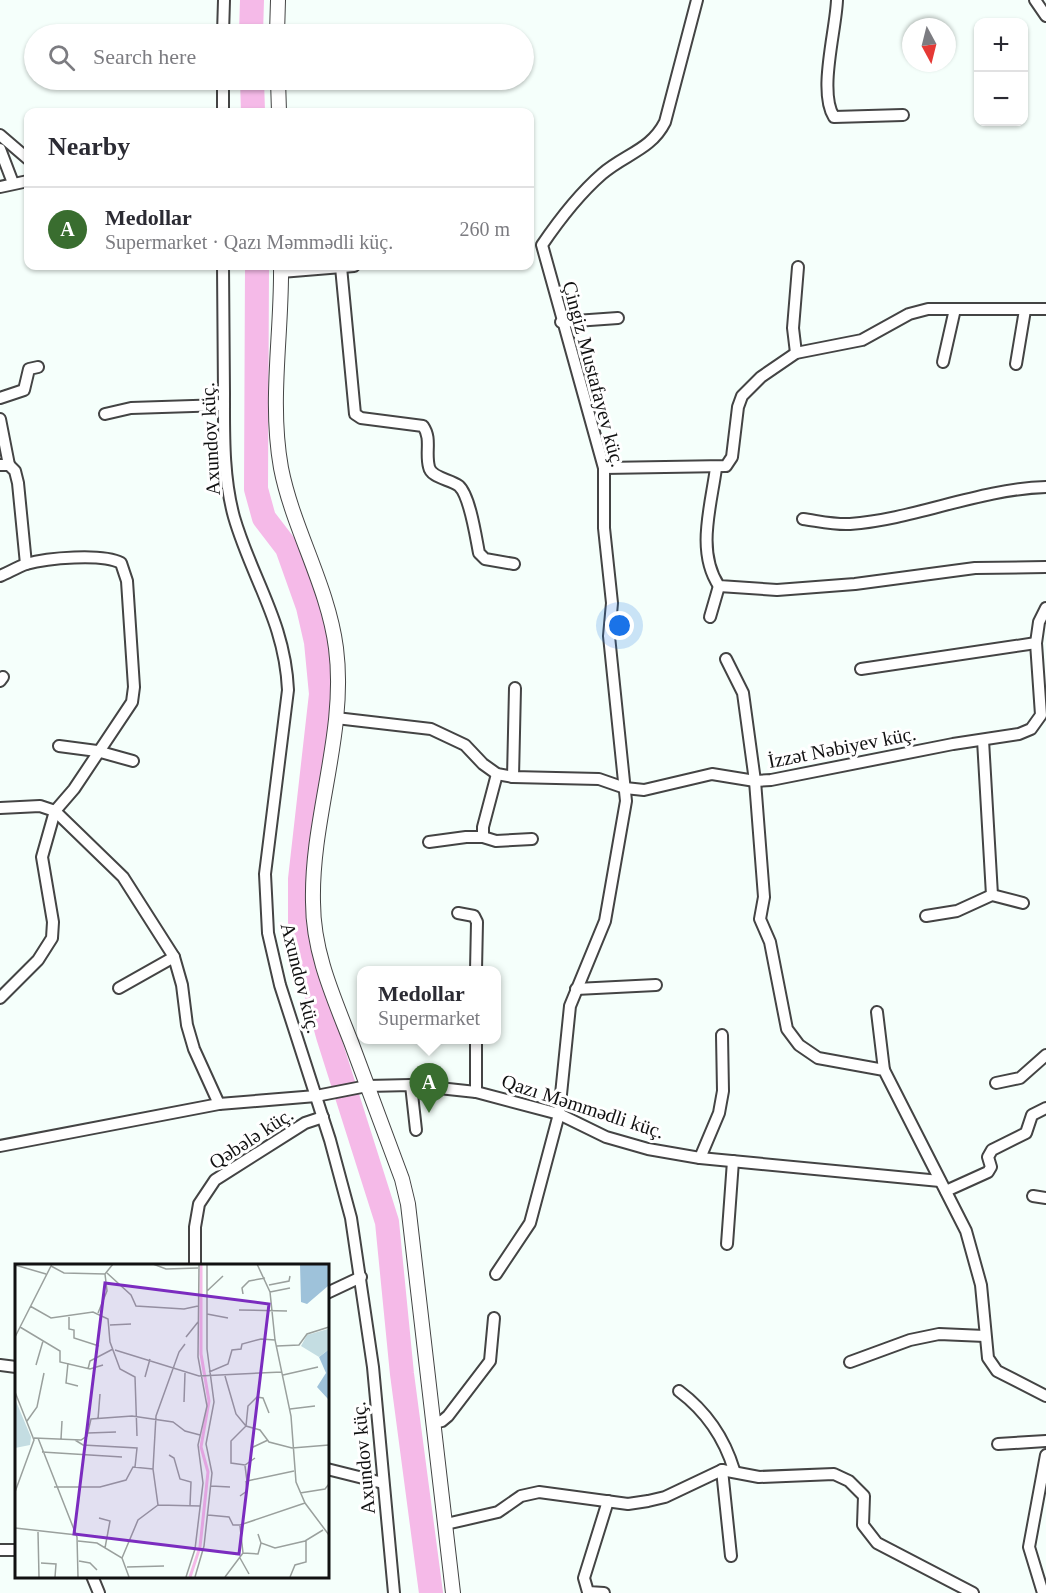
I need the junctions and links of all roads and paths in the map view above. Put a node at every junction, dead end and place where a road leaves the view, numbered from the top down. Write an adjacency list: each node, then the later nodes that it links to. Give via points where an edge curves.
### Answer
1 (224, 0): 7 (street)
2 (278, 0): 8 (street)
3 (697, 0): 20 (street, via 658,136 620,158 599,176)
4 (837, 0): 13 (street, via 829,76 830,111 834,117 845,118)
5 (1035, 0): 6 (street)
6 (1046, 16)
7 (223, 24)
8 (278, 24)
9 (223, 90): 11 (street)
10 (278, 90): 12 (street)
11 (223, 108)
12 (279, 108)
13 (903, 115)
14 (0, 135): 16 (street)
15 (0, 149): 18 (street)
16 (24, 156)
17 (24, 182): 18 (street)
18 (13, 183): 19 (street)
19 (0, 187)
20 (542, 245): 21 (street); 30 (street, Çingiz Mustafayev küç.)
21 (534, 246)
22 (798, 267): 31 (street, via 793,328)
23 (223, 270): 36 (street, Axundov küç.)
24 (281, 270): 55 (street, via 277,441 286,490 334,635)
25 (341, 270): 45 (street, via 355,414 423,426 428,433 429,467 433,474 460,487 479,553 485,559)
26 (955, 309): 28 (street); 31 (street, via 917,311 862,340); 32 (street)
27 (1046, 309): 28 (street)
28 (1025, 310): 33 (street)
29 (618, 318): 30 (street)
30 (561, 321): 40 (street, Çingiz Mustafayev küç.)
31 (796, 353): 41 (street, via 761,376 742,396 732,457 726,466)
32 (943, 362)
33 (1016, 364)
34 (38, 366): 35 (street, via 29,369 24,390)
35 (0, 398)
36 (224, 405): 37 (street, via 131,408); 88 (street, Axundov küç., via 228,489 234,517 274,616 287,665 288,690 265,874 266,905 275,967)
37 (105, 414)
38 (0, 419): 39 (street)
39 (5, 465): 44 (street, via 15,471 18,483)
40 (604, 468): 41 (street); 63 (street, Çingiz Mustafayev küç., via 604,528 612,603 609,636)
41 (716, 468): 48 (street, via 706,555)
42 (1046, 487): 43 (street, via 977,495 879,520 847,524)
43 (803, 519)
44 (27, 564): 47 (street); 58 (street, via 107,557 121,563 125,572 132,702)
45 (514, 564)
46 (1046, 567): 48 (street, via 975,568 777,590)
47 (0, 576)
48 (719, 586): 50 (street)
49 (1046, 608): 51 (street, İzzət Nəbiyev küç., via 1038,622)
50 (710, 617)
51 (1036, 643): 53 (street); 56 (street, İzzət Nəbiyev küç., via 1041,694 1038,722 1019,735)
52 (726, 659): 62 (street, via 743,693)
53 (861, 669)
54 (515, 688): 61 (street)
55 (336, 718): 60 (street, İzzət Nəbiyev küç., via 431,729 450,735); 86 (street, via 312,904 321,960)
56 (983, 740): 62 (street, İzzət Nəbiyev küç.); 69 (street)
57 (60, 746): 58 (street)
58 (97, 751): 59 (street); 65 (street, via 74,789)
59 (133, 761)
60 (497, 774): 61 (street, İzzət Nəbiyev küç.); 66 (street)
61 (513, 777): 63 (street, İzzət Nəbiyev küç., via 599,779)
62 (755, 781): 63 (street, İzzət Nəbiyev küç., via 712,774 657,788); 83 (street, via 764,897 760,919 770,942 788,1029 799,1045 818,1058)
63 (625, 788): 77 (street, Çingiz Mustafayev küç., via 623,823 605,921)
64 (0, 808): 65 (street, via 40,806)
65 (55, 810): 73 (street, via 123,877); 78 (street, via 42,857 52,938 38,960)
66 (483, 837): 67 (street, via 496,841); 68 (street)
67 (532, 839)
68 (429, 842)
69 (992, 895): 70 (street); 72 (street, via 957,911)
70 (1023, 903)
71 (458, 913): 74 (street, via 474,916 477,922)
72 (926, 916)
73 (174, 957): 76 (street); 89 (street, via 194,1049)
74 (476, 966)
75 (656, 985): 77 (street)
76 (119, 988)
77 (576, 989): 91 (street, Çingiz Mustafayev küç., via 570,1006)
78 (0, 998)
79 (877, 1012): 83 (street)
80 (722, 1035): 95 (street, via 723,1091 719,1113)
81 (476, 1044): 87 (street)
82 (1046, 1055): 84 (street, via 1020,1078)
83 (884, 1070): 97 (street)
84 (996, 1083)
85 (411, 1085): 86 (street, Qazı Məmmədli küç.); 87 (street, Qazı Məmmədli küç.); 93 (street)
86 (362, 1087): 88 (street, Qazı Məmmədli küç.); 112 (street, via 402,1179 408,1204)
87 (476, 1092): 91 (street, Qazı Məmmədli küç.)
88 (316, 1096): 89 (street, Qazı Məmmədli küç.); 92 (street, Axundov küç.)
89 (219, 1104): 94 (street, Qazı Məmmədli küç.)
90 (1046, 1108): 97 (street, via 1032,1115 1026,1133 992,1150 988,1172)
91 (559, 1114): 95 (street, Qazı Məmmədli küç., via 606,1137); 102 (street, Çingiz Mustafayev küç., via 530,1223)
92 (323, 1117): 101 (street, Qəbələ küç., via 304,1123 215,1180 200,1204 195,1227); 103 (street, Axundov küç., via 351,1218)
93 (416, 1130)
94 (0, 1146)
95 (700, 1158): 96 (street, Qazı Məmmədli küç.)
96 (733, 1161): 97 (street, Qazı Məmmədli küç.); 100 (street)
97 (943, 1186): 106 (street, via 974,1253)
98 (1033, 1196): 99 (street)
99 (1046, 1198)
100 (727, 1244)
101 (195, 1264)
102 (496, 1274)
103 (361, 1277): 104 (street); 119 (street, Axundov küç.)
104 (328, 1293)
105 (495, 1318): 112 (street, via 490,1361 448,1416)
106 (985, 1336): 107 (street, via 939,1334); 111 (street, via 988,1358 997,1371)
107 (850, 1362)
108 (0, 1365): 109 (street)
109 (15, 1367)
110 (679, 1391): 118 (street, via 712,1422)
111 (1046, 1396)
112 (433, 1423): 121 (street)
113 (1046, 1441): 114 (street)
114 (998, 1444)
115 (1046, 1455): 116 (street)
116 (1044, 1468): 129 (street, via 1029,1547)
117 (328, 1469): 119 (street)
118 (728, 1470): 120 (street, via 665,1497 628,1504); 122 (street); 128 (street, via 759,1477 834,1474 849,1481 864,1496 863,1525 877,1543)
119 (383, 1483): 125 (street, Axundov küç.)
120 (608, 1501): 121 (street, via 539,1492 528,1494 498,1512); 127 (street, via 584,1578 588,1592)
121 (446, 1524): 126 (street)
122 (731, 1556)
123 (93, 1578): 124 (street)
124 (99, 1593)
125 (394, 1593)
126 (453, 1593)
127 (604, 1593)
128 (973, 1593)
129 (1043, 1593)

